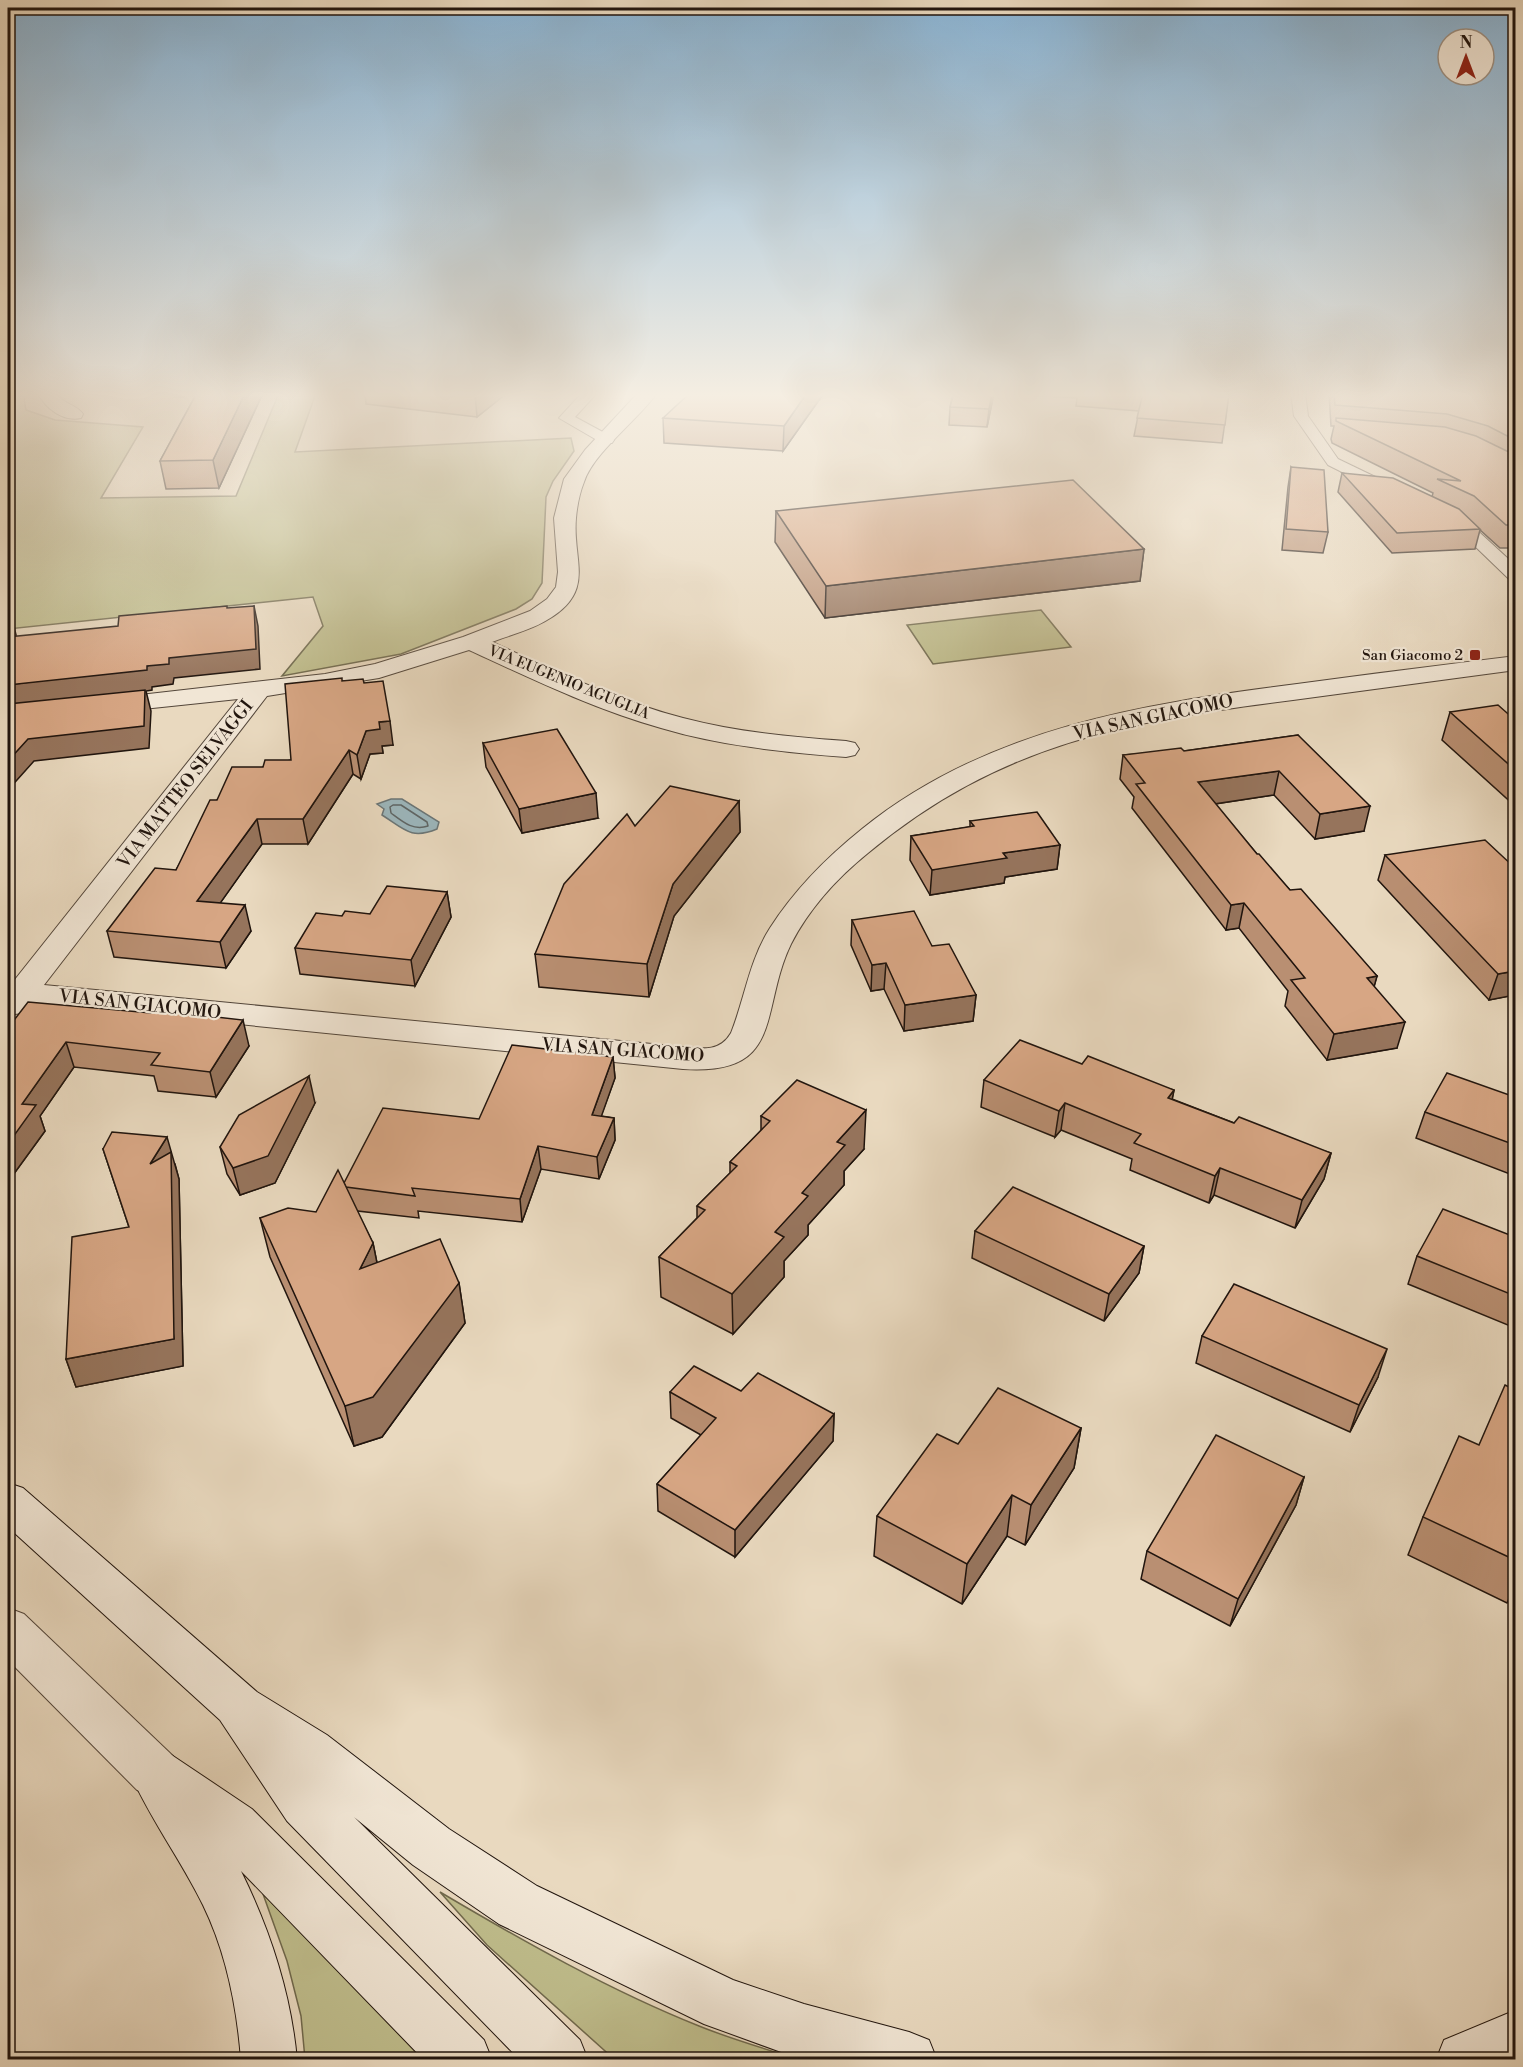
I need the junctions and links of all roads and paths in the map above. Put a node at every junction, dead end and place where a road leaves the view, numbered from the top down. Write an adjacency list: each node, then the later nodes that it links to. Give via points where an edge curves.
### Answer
1 (570, 489): 6 (street, via 565,518 567,587 555,604 538,616)
2 (1389, 489): 3 (lane)
3 (1402, 496)
4 (1439, 512): 5 (lane, via 1461,524)
5 (1515, 576)
6 (471, 642): 8 (street, VIA EUGENIO AGUGLIA, via 379,671); 10 (street, VIA EUGENIO AGUGLIA, via 648,716 718,734)
7 (1515, 663): 11 (street, VIA SAN GIACOMO, via 1233,700 1097,724 957,778 877,832 822,881 791,917 768,962 745,1040 731,1053 707,1059)
8 (259, 689): 9 (street, VIA MATTEO SELVAGGI); 11 (street, VIA MATTEO SELVAGGI)
9 (76, 708)
10 (846, 749)
11 (12, 998)
12 (8, 1501): 14 (street)
13 (8, 1629): 15 (street)
14 (237, 1704): 19 (street, via 305,1804); 20 (street, via 310,1751 431,1847 518,1905 724,2004 804,2032)
15 (155, 1773): 17 (street, via 222,1887 250,1960); 18 (street, via 234,1827)
16 (1515, 2038): 21 (street)
17 (269, 2060)
18 (464, 2060)
19 (560, 2060)
20 (909, 2060)
21 (1464, 2060)

